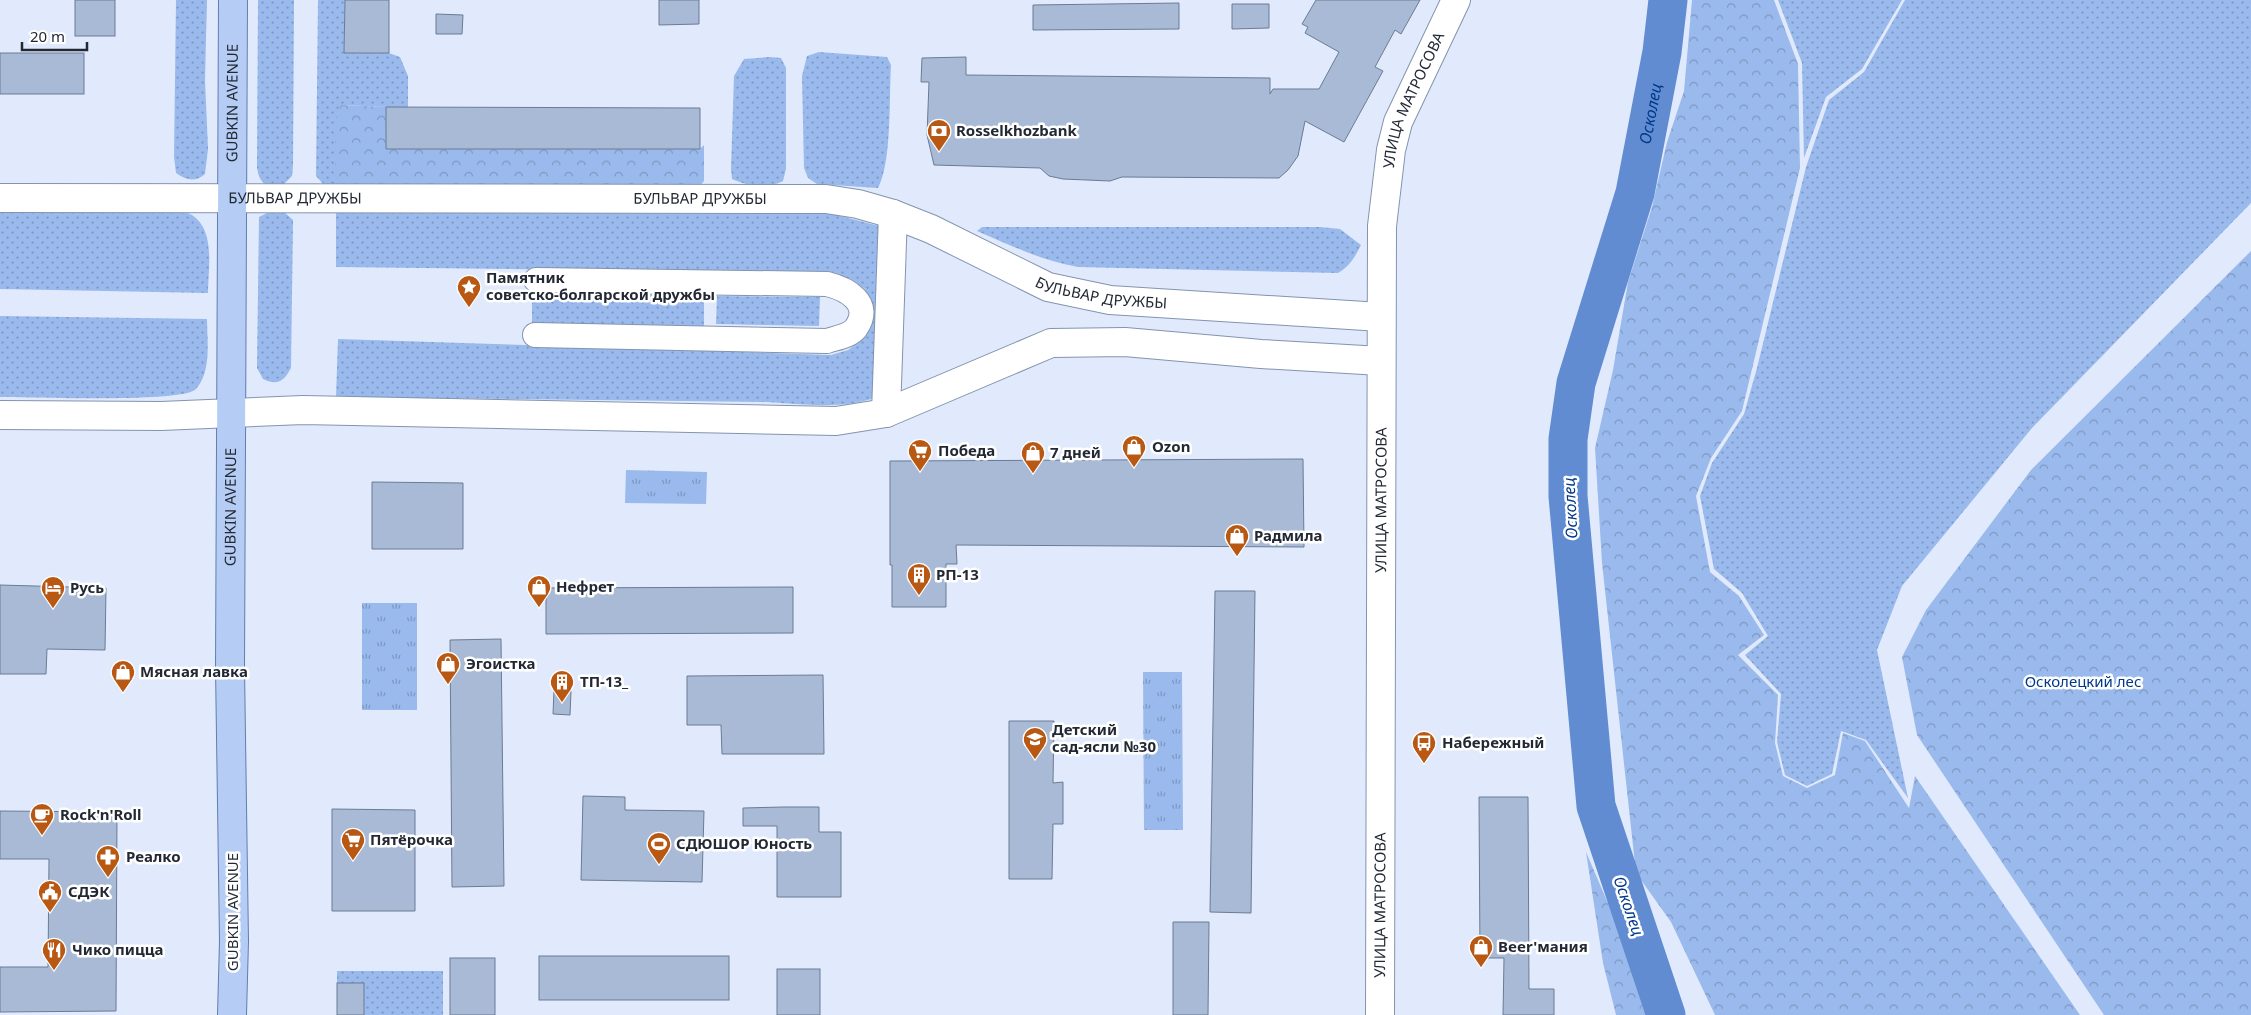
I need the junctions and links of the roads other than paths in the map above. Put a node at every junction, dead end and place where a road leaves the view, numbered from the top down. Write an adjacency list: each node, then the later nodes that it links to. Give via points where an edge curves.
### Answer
1 (233, 0): 3 (main road, GUBKIN AVENUE)
2 (1456, 0): 7 (main road, УЛИЦА МАТРОСОВА, via 1398,122 1391,150 1382,226)
3 (233, 197): 4 (main road, БУЛЬВАР ДРУЖБЫ); 5 (main road, БУЛЬВАР ДРУЖБЫ, via 826,199); 11 (main road, GUBKIN AVENUE)
4 (0, 198)
5 (893, 214): 7 (main road, БУЛЬВАР ДРУЖБЫ, via 1048,287 1110,300); 10 (main road)
6 (536, 280): 8 (street, via 827,284 844,288 856,298 861,314 856,328 827,341)
7 (1381, 317): 9 (main road, УЛИЦА МАТРОСОВА)
8 (535, 335)
9 (1381, 361): 10 (main road, via 1126,342 1051,343); 14 (main road, УЛИЦА МАТРОСОВА)
10 (886, 412): 11 (main road, via 836,421 303,410)
11 (232, 413): 12 (main road); 13 (main road, GUBKIN AVENUE)
12 (0, 415)
13 (232, 1015)
14 (1380, 1015)

